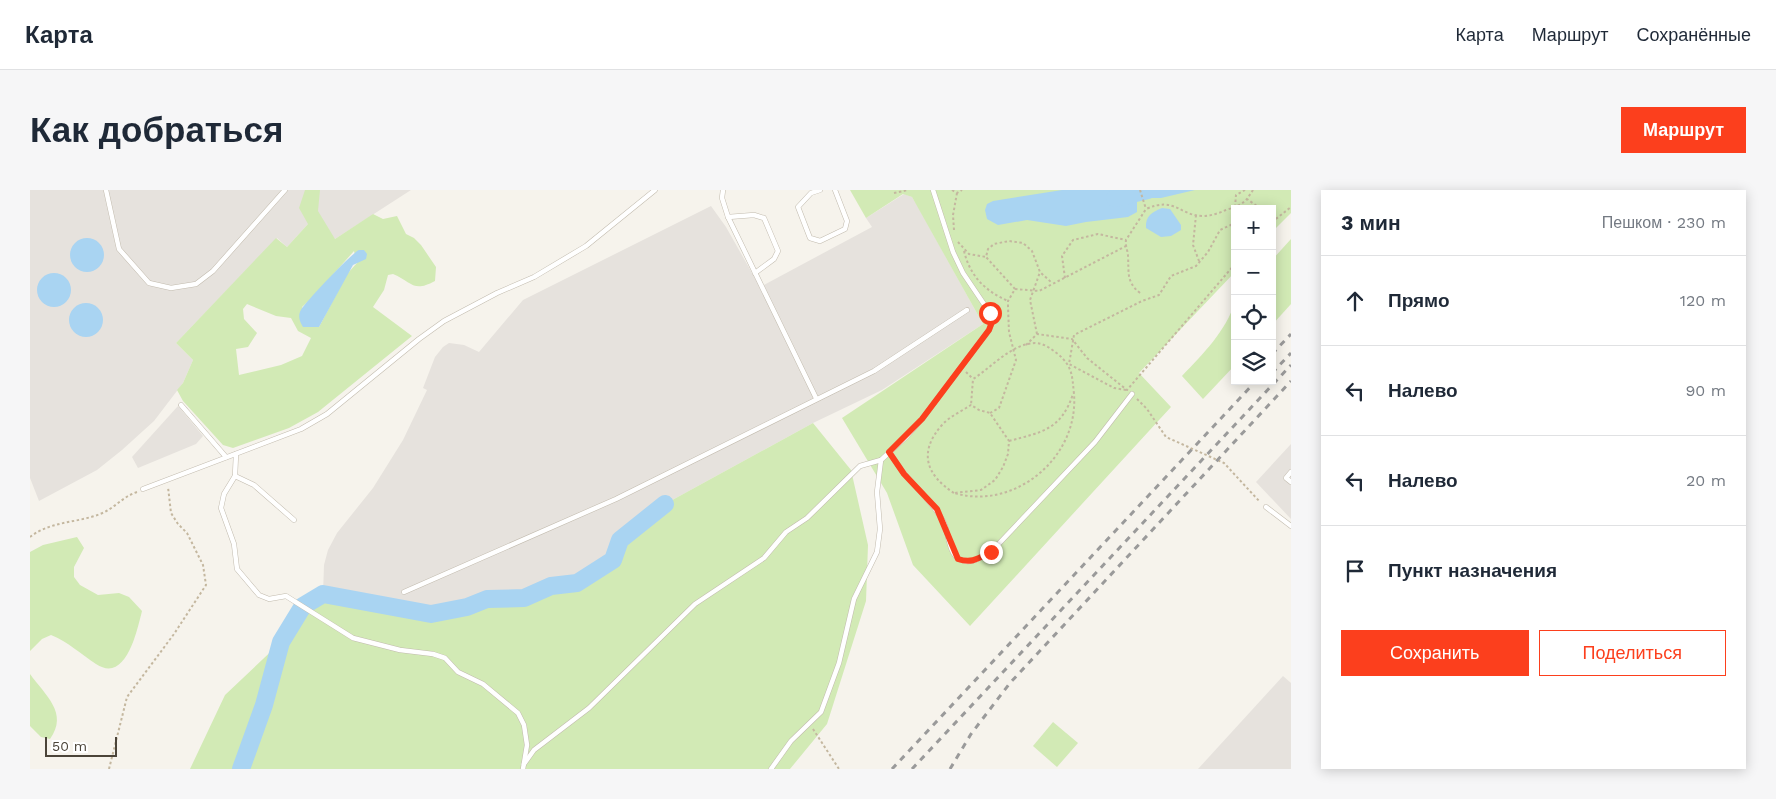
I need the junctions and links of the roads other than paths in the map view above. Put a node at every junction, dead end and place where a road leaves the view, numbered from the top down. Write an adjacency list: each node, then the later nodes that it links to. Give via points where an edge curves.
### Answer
1 (106, 190): 2 (lane, via 119,249 149,283 171,288 196,284 213,271)
2 (285, 190)
3 (655, 190): 16 (lane, via 586,246 534,277 444,321 327,414 292,433)
4 (723, 190): 9 (lane)
5 (820, 190): 8 (lane)
6 (835, 190): 8 (lane, via 848,221 845,229 820,241 810,238 798,208)
7 (933, 190): 15 (lane, via 953,252 963,273 984,302 992,322 922,419)
8 (810, 191)
9 (728, 216): 10 (lane); 10 (lane, via 764,218 778,251 774,259)
10 (755, 273): 13 (lane)
11 (968, 310): 13 (lane, via 874,371)
12 (1132, 394): 15 (lane, via 1095,442 991,552 974,561 958,559 954,554 937,509 904,474)
13 (816, 398): 26 (lane, via 616,499)
14 (181, 405): 17 (lane)
15 (889, 452): 18 (lane)
16 (236, 454): 17 (lane); 20 (lane)
17 (226, 457): 22 (lane)
18 (881, 460): 27 (lane, via 860,466 807,518 786,532 764,558 695,604 589,708 534,750); 28 (lane, via 876,492 880,529 877,552 854,599 838,663 821,712 791,741)
19 (1291, 472): 21 (lane, via 1286,478)
20 (235, 476): 24 (lane, via 254,485); 27 (lane, via 224,494 221,508 234,544 237,569 259,595 269,599 286,596 352,638 445,658 458,672 483,684 518,713 527,744)
21 (1291, 482)
22 (143, 489)
23 (1266, 507): 25 (lane)
24 (294, 520)
25 (1291, 526)
26 (404, 592)
27 (524, 767)
28 (771, 769)

